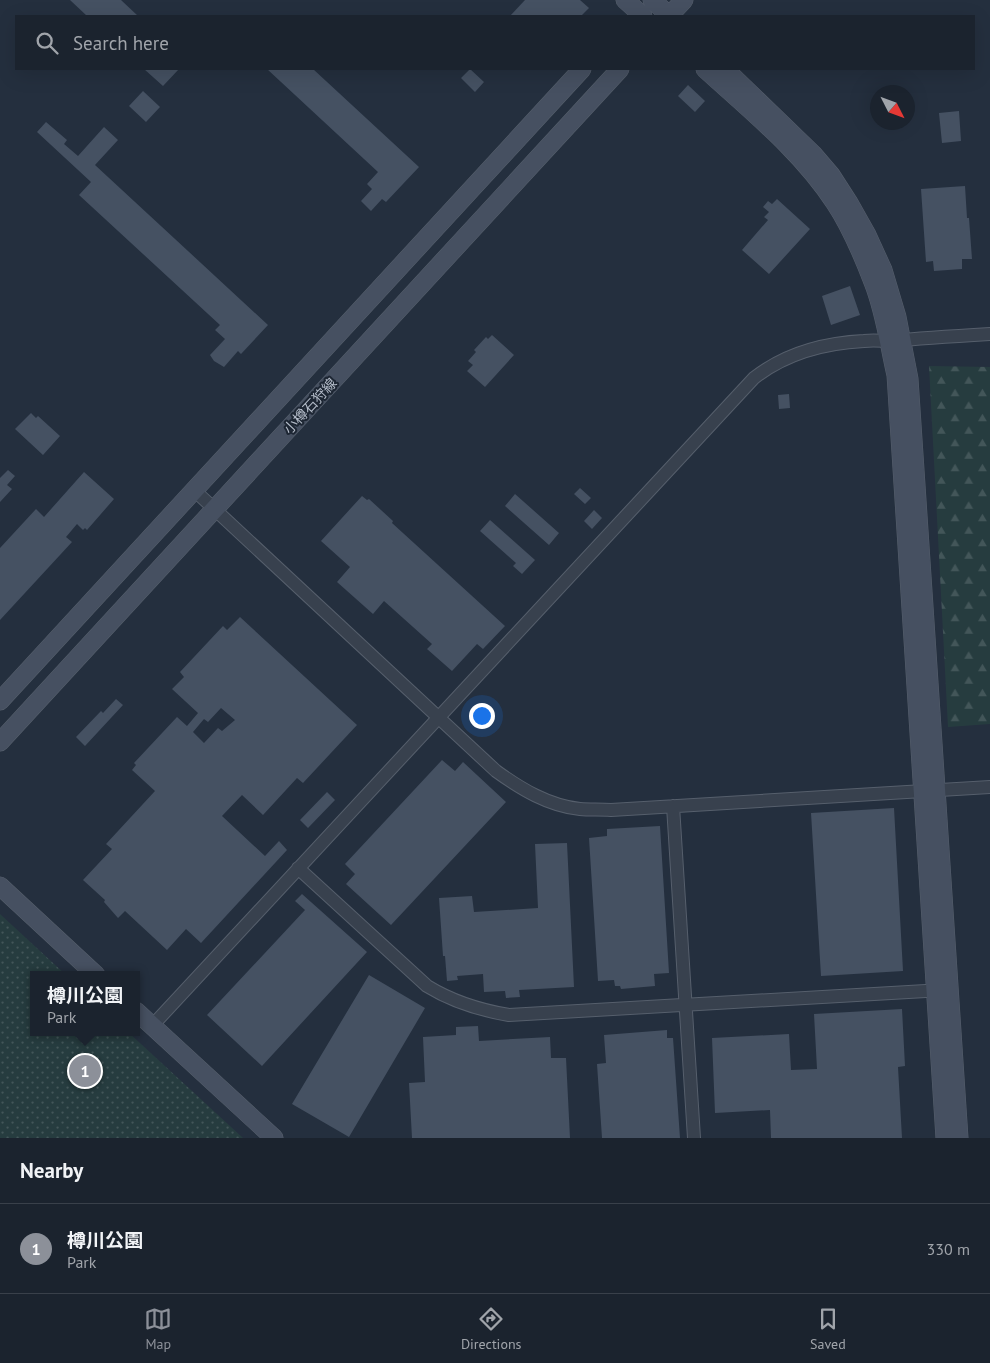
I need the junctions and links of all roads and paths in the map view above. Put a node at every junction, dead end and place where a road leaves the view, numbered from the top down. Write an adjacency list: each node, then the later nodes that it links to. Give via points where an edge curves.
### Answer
1 (652, 0): 3 (street)
2 (684, 0): 4 (street)
3 (669, 15)
4 (671, 15)
5 (581, 70): 11 (street, 小樽石狩線)
6 (619, 70): 12 (street, 小樽石狩線)
7 (706, 70): 10 (street, via 786,144 836,204 874,283)
8 (726, 70): 10 (street, via 795,135 835,182 867,235 883,270 897,317)
9 (990, 334): 10 (street)
10 (895, 340): 14 (street, via 810,349 788,356 754,378); 17 (street, via 909,379)
11 (194, 490): 12 (street); 13 (street, 小樽石狩線)
12 (215, 509): 14 (street); 15 (street, 小樽石狩線)
13 (0, 701)
14 (439, 716): 18 (street, via 496,771 514,784 558,804 579,809 611,810); 19 (street)
15 (0, 742)
16 (990, 787): 17 (street)
17 (929, 790): 18 (street); 22 (street)
18 (673, 806): 23 (street)
19 (298, 868): 23 (street, via 427,986 463,1005 509,1015); 25 (street)
20 (0, 886): 21 (street)
21 (92, 971)
22 (942, 990): 23 (street); 28 (street); 29 (street)
23 (686, 1005): 27 (street)
24 (140, 1016): 25 (street)
25 (152, 1026): 26 (street)
26 (274, 1138)
27 (694, 1138)
28 (945, 1138)
29 (959, 1138)

